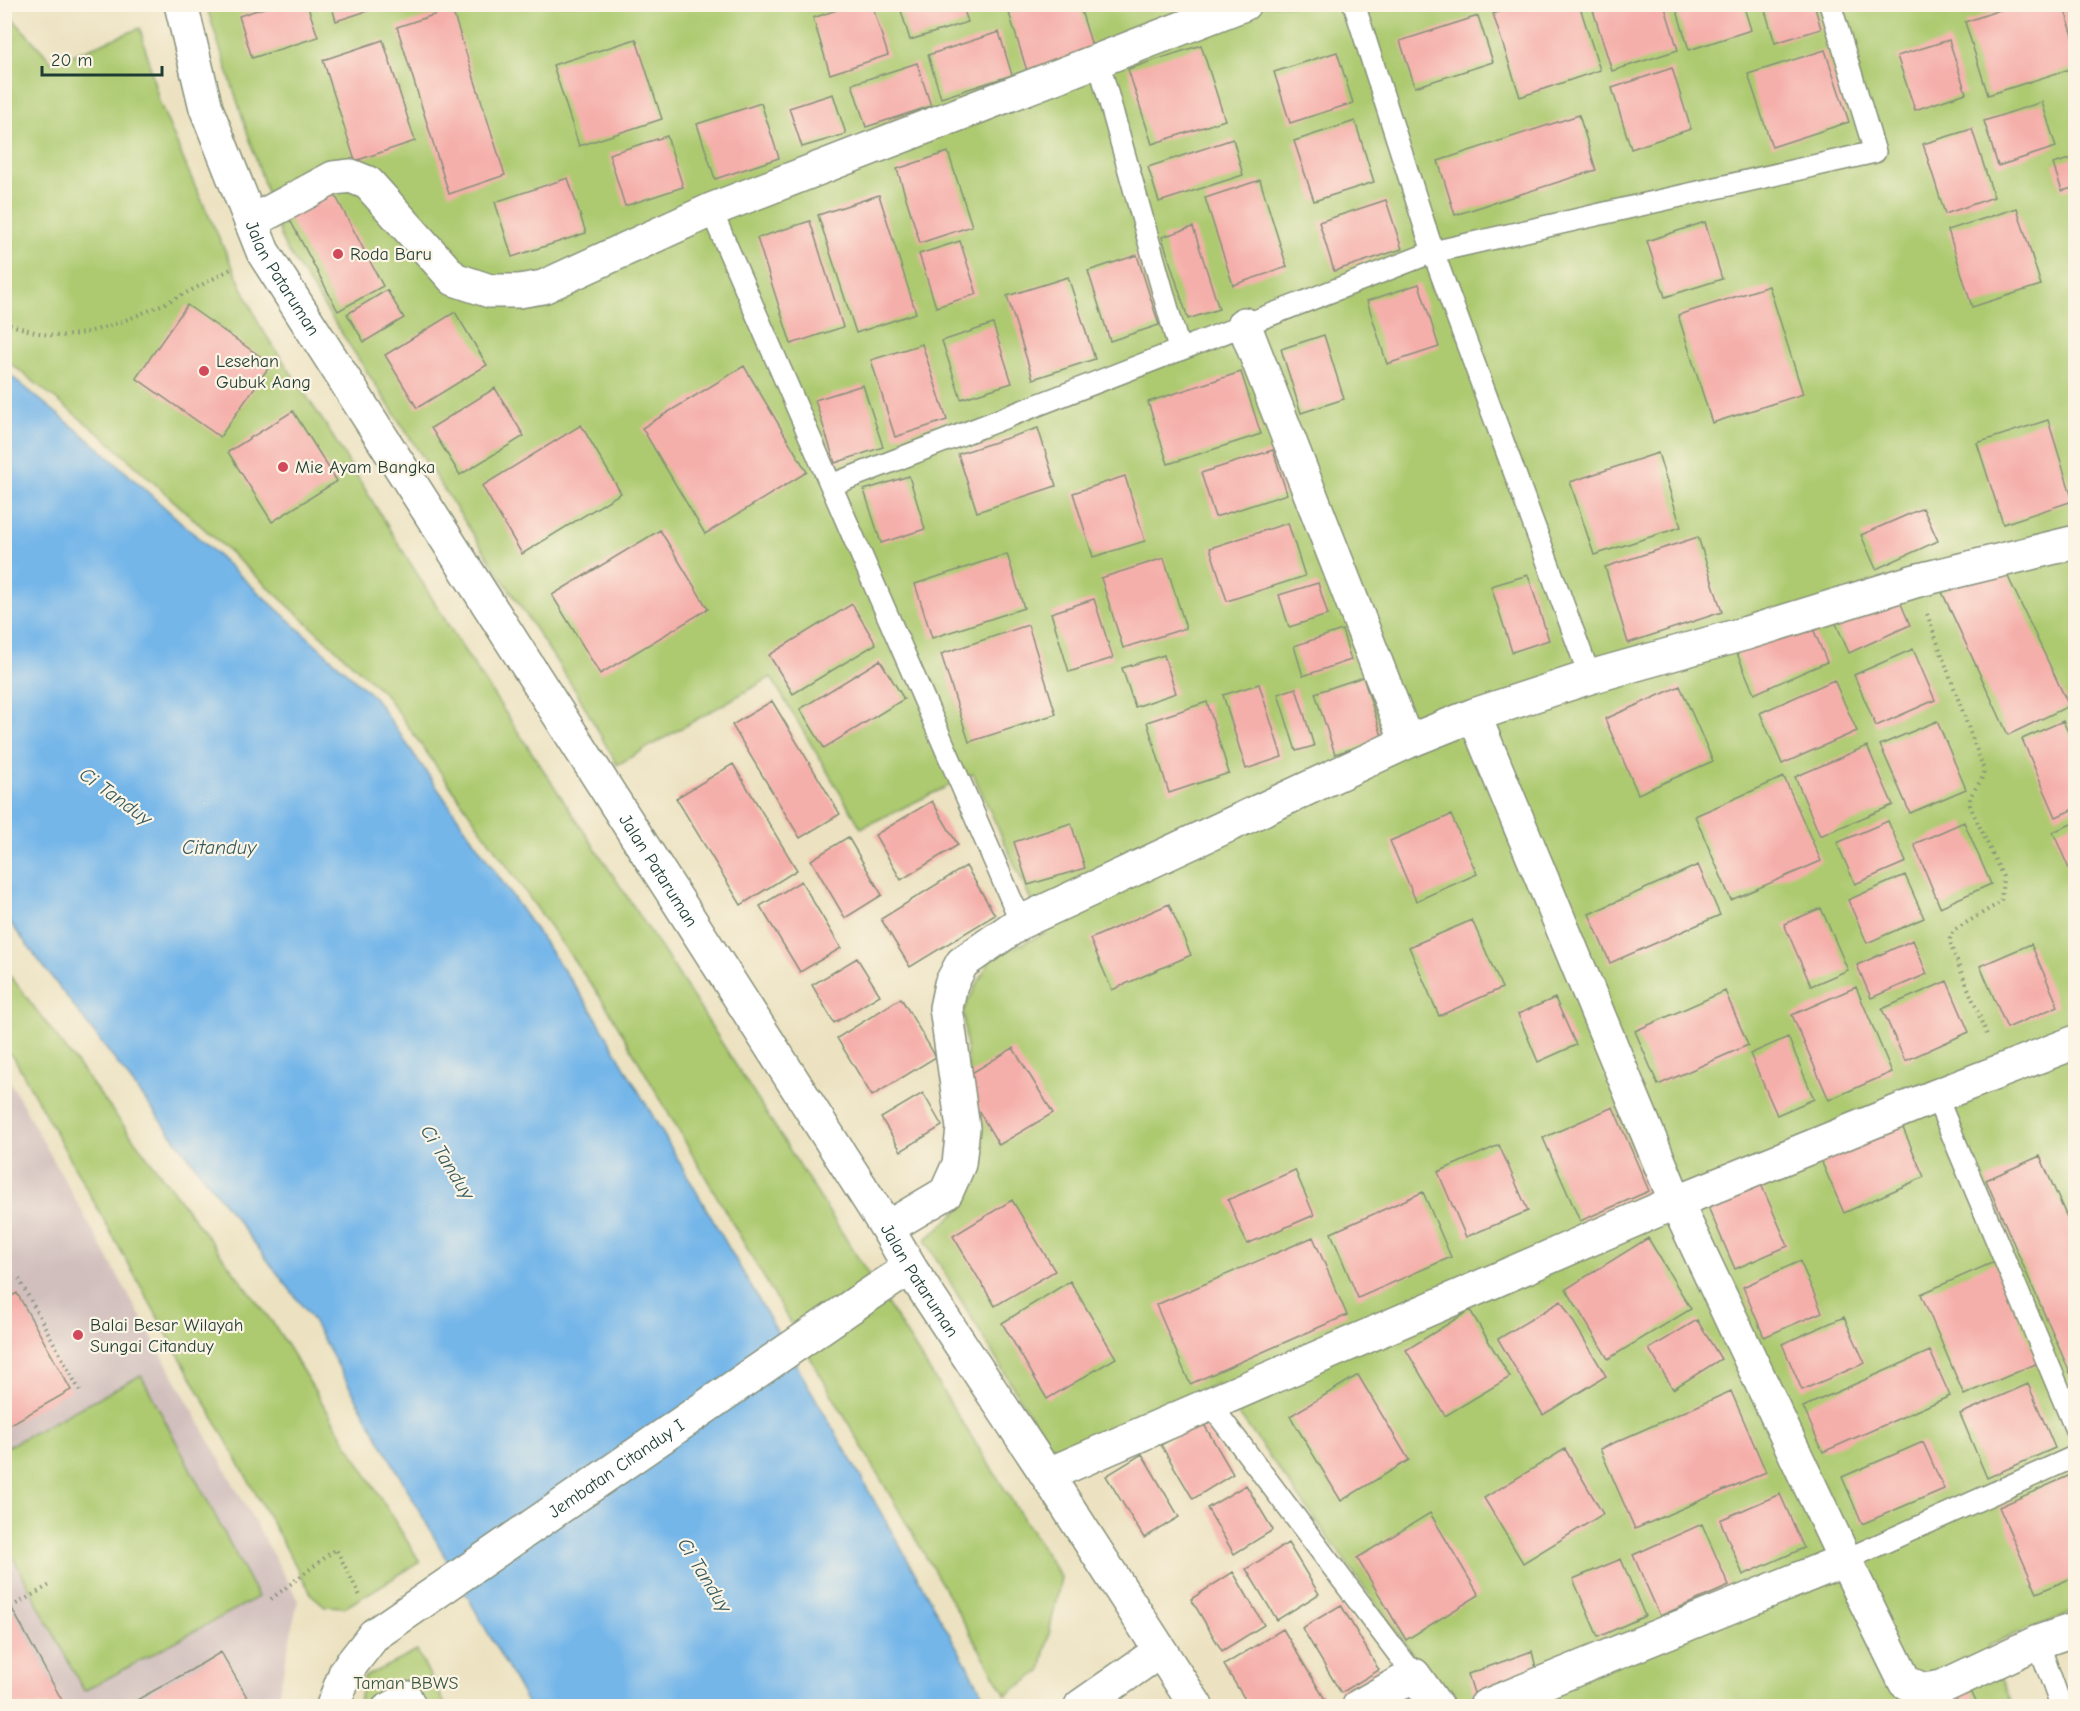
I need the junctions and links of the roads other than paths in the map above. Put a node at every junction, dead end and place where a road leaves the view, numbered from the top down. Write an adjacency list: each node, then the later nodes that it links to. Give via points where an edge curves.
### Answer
1 (181, 4): 7 (street, Jalan Pataruman, via 206,108)
2 (1244, 4): 5 (street)
3 (1354, 4): 8 (lane)
4 (1830, 4): 8 (lane, via 1875,152)
5 (1098, 60): 6 (street); 10 (lane)
6 (711, 210): 7 (street, via 543,287 519,291 490,291 454,279 368,183 351,176 333,178); 11 (lane)
7 (251, 222): 20 (street, Jalan Pataruman, via 263,252)
8 (1433, 252): 9 (lane); 13 (lane)
9 (1244, 324): 10 (lane); 15 (street)
10 (1179, 349): 11 (lane)
11 (831, 485): 16 (lane)
12 (2076, 542): 13 (street, via 1915,581)
13 (1590, 677): 14 (street)
14 (1474, 715): 15 (street); 19 (street)
15 (1407, 742): 16 (street)
16 (1021, 922): 20 (street, via 962,963 951,984 946,1008 963,1128 959,1164 946,1193)
17 (2076, 1042): 18 (street)
18 (1936, 1096): 19 (street); 23 (lane)
19 (1676, 1202): 22 (street); 26 (street)
20 (887, 1228): 21 (street, Jalan Pataruman)
21 (910, 1268): 25 (street, Jalan Pataruman); 31 (street, Jembatan Citanduy I, bridge, via 374,1635 346,1671)
22 (1210, 1404): 25 (street); 30 (lane)
23 (2076, 1430)
24 (2076, 1456): 26 (lane)
25 (1047, 1475): 29 (street, Jalan Pataruman)
26 (1845, 1560): 28 (street, via 1905,1682 1924,1690 1942,1687); 38 (street)
27 (2076, 1629): 28 (street)
28 (2038, 1642): 39 (lane)
29 (1161, 1651): 34 (street); 35 (street, Jalan Pataruman)
30 (1414, 1675): 36 (street); 37 (street)
31 (333, 1707)
32 (383, 1707): 33 (lane, via 409,1692)
33 (416, 1707)
34 (1081, 1707)
35 (1196, 1707)
36 (1359, 1707)
37 (1436, 1707)
38 (1486, 1707)
39 (2061, 1707)

